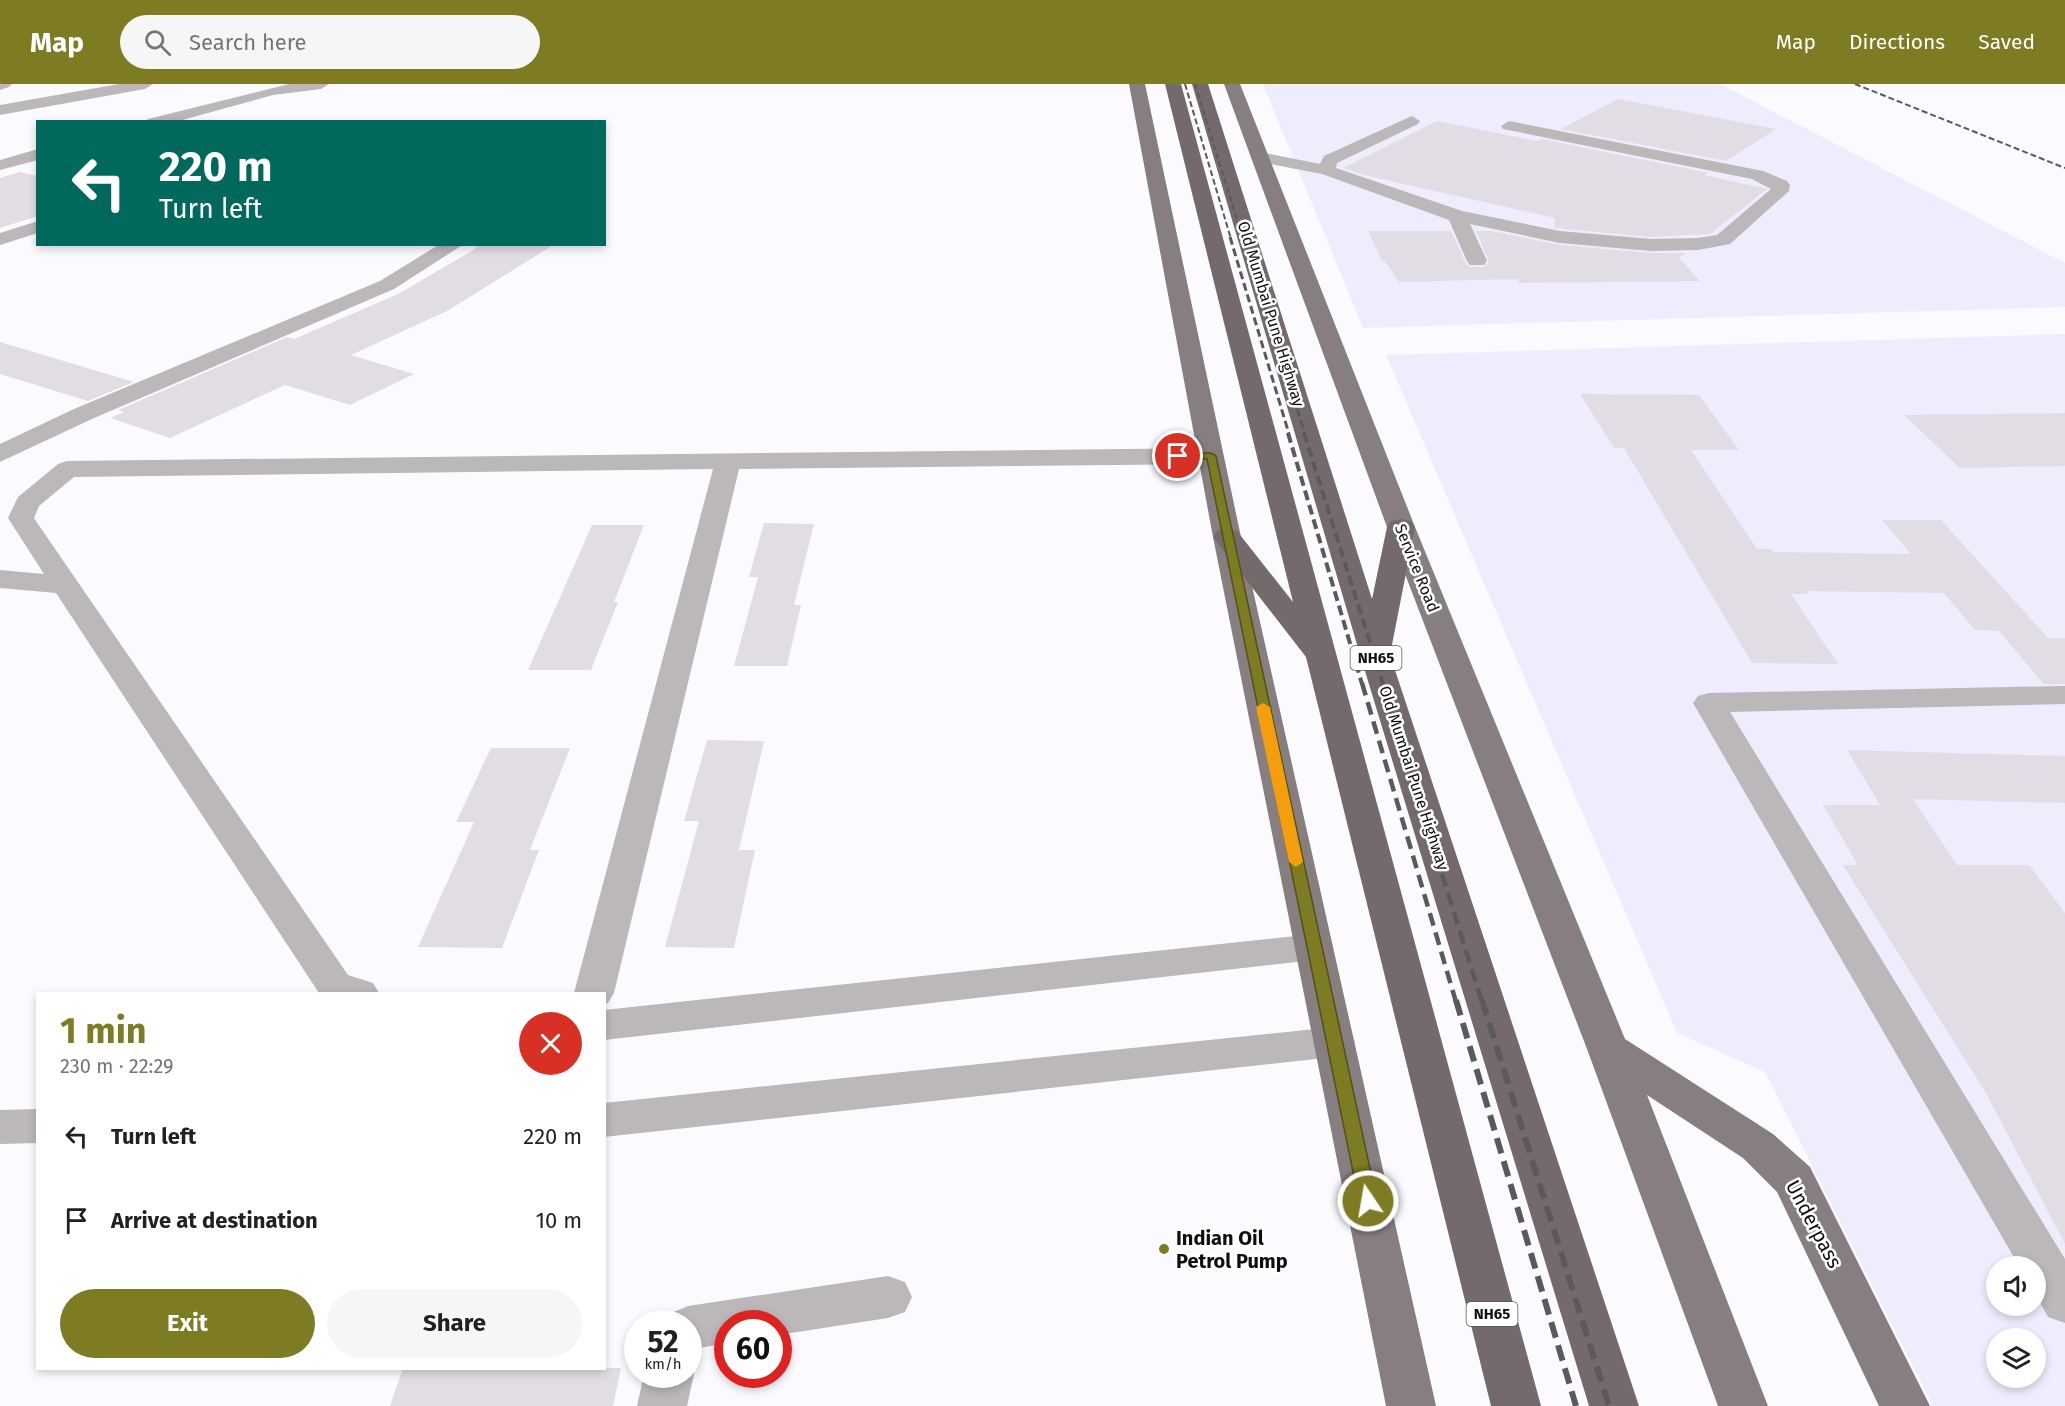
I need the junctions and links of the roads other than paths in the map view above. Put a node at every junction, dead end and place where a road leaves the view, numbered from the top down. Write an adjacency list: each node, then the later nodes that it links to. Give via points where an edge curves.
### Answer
1 (107, 84): 8 (street)
2 (145, 84): 9 (street)
3 (321, 84): 10 (street, via 272,90)
4 (1137, 84): 22 (main road)
5 (1173, 84): 30 (highway, Old Mumbai Pune Highway / NH65)
6 (1200, 84): 29 (highway, Old Mumbai Pune Highway / NH65)
7 (1232, 84): 14 (main road, Service Road)
8 (0, 103)
9 (0, 110)
10 (161, 120)
11 (1412, 121): 16 (street, via 1330,160)
12 (1509, 126): 17 (street, via 1757,175 1781,185 1780,191 1723,240 1698,244 1581,239)
13 (36, 155): 15 (street)
14 (1260, 157): 16 (street); 25 (main road, Service Road)
15 (0, 165)
16 (1326, 171): 17 (street)
17 (1457, 216): 21 (street)
18 (36, 227): 19 (street)
19 (0, 239)
20 (452, 246): 24 (street, via 387,285 84,414 0,454)
21 (1477, 261)
22 (1211, 456): 23 (street); 26 (main road)
23 (728, 462): 24 (street); 34 (street)
24 (67, 469): 28 (street, via 27,503 21,518)
25 (1401, 526): 29 (highway); 37 (main road, Service Road)
26 (1227, 537): 30 (highway); 32 (main road)
27 (0, 579): 28 (street)
28 (64, 585): 33 (street, via 334,985)
29 (1376, 658): 48 (highway, Old Mumbai Pune Highway / NH65)
30 (1323, 661): 47 (highway, Old Mumbai Pune Highway / NH65)
31 (2065, 695): 42 (street, via 1709,703)
32 (1314, 947): 35 (street); 36 (main road)
33 (356, 992)
34 (594, 992)
35 (606, 1025)
36 (1334, 1042): 38 (street); 46 (main road)
37 (1608, 1049): 49 (main road, Service Road); 50 (main road, Underpass, via 1758,1146 1794,1180)
38 (606, 1120)
39 (0, 1126): 40 (street)
40 (36, 1126)
41 (888, 1297): 43 (street)
42 (2065, 1302)
43 (702, 1326)
44 (666, 1388): 45 (street)
45 (662, 1406)
46 (1411, 1406)
47 (1516, 1406)
48 (1614, 1406)
49 (1743, 1406)
50 (1905, 1406)

